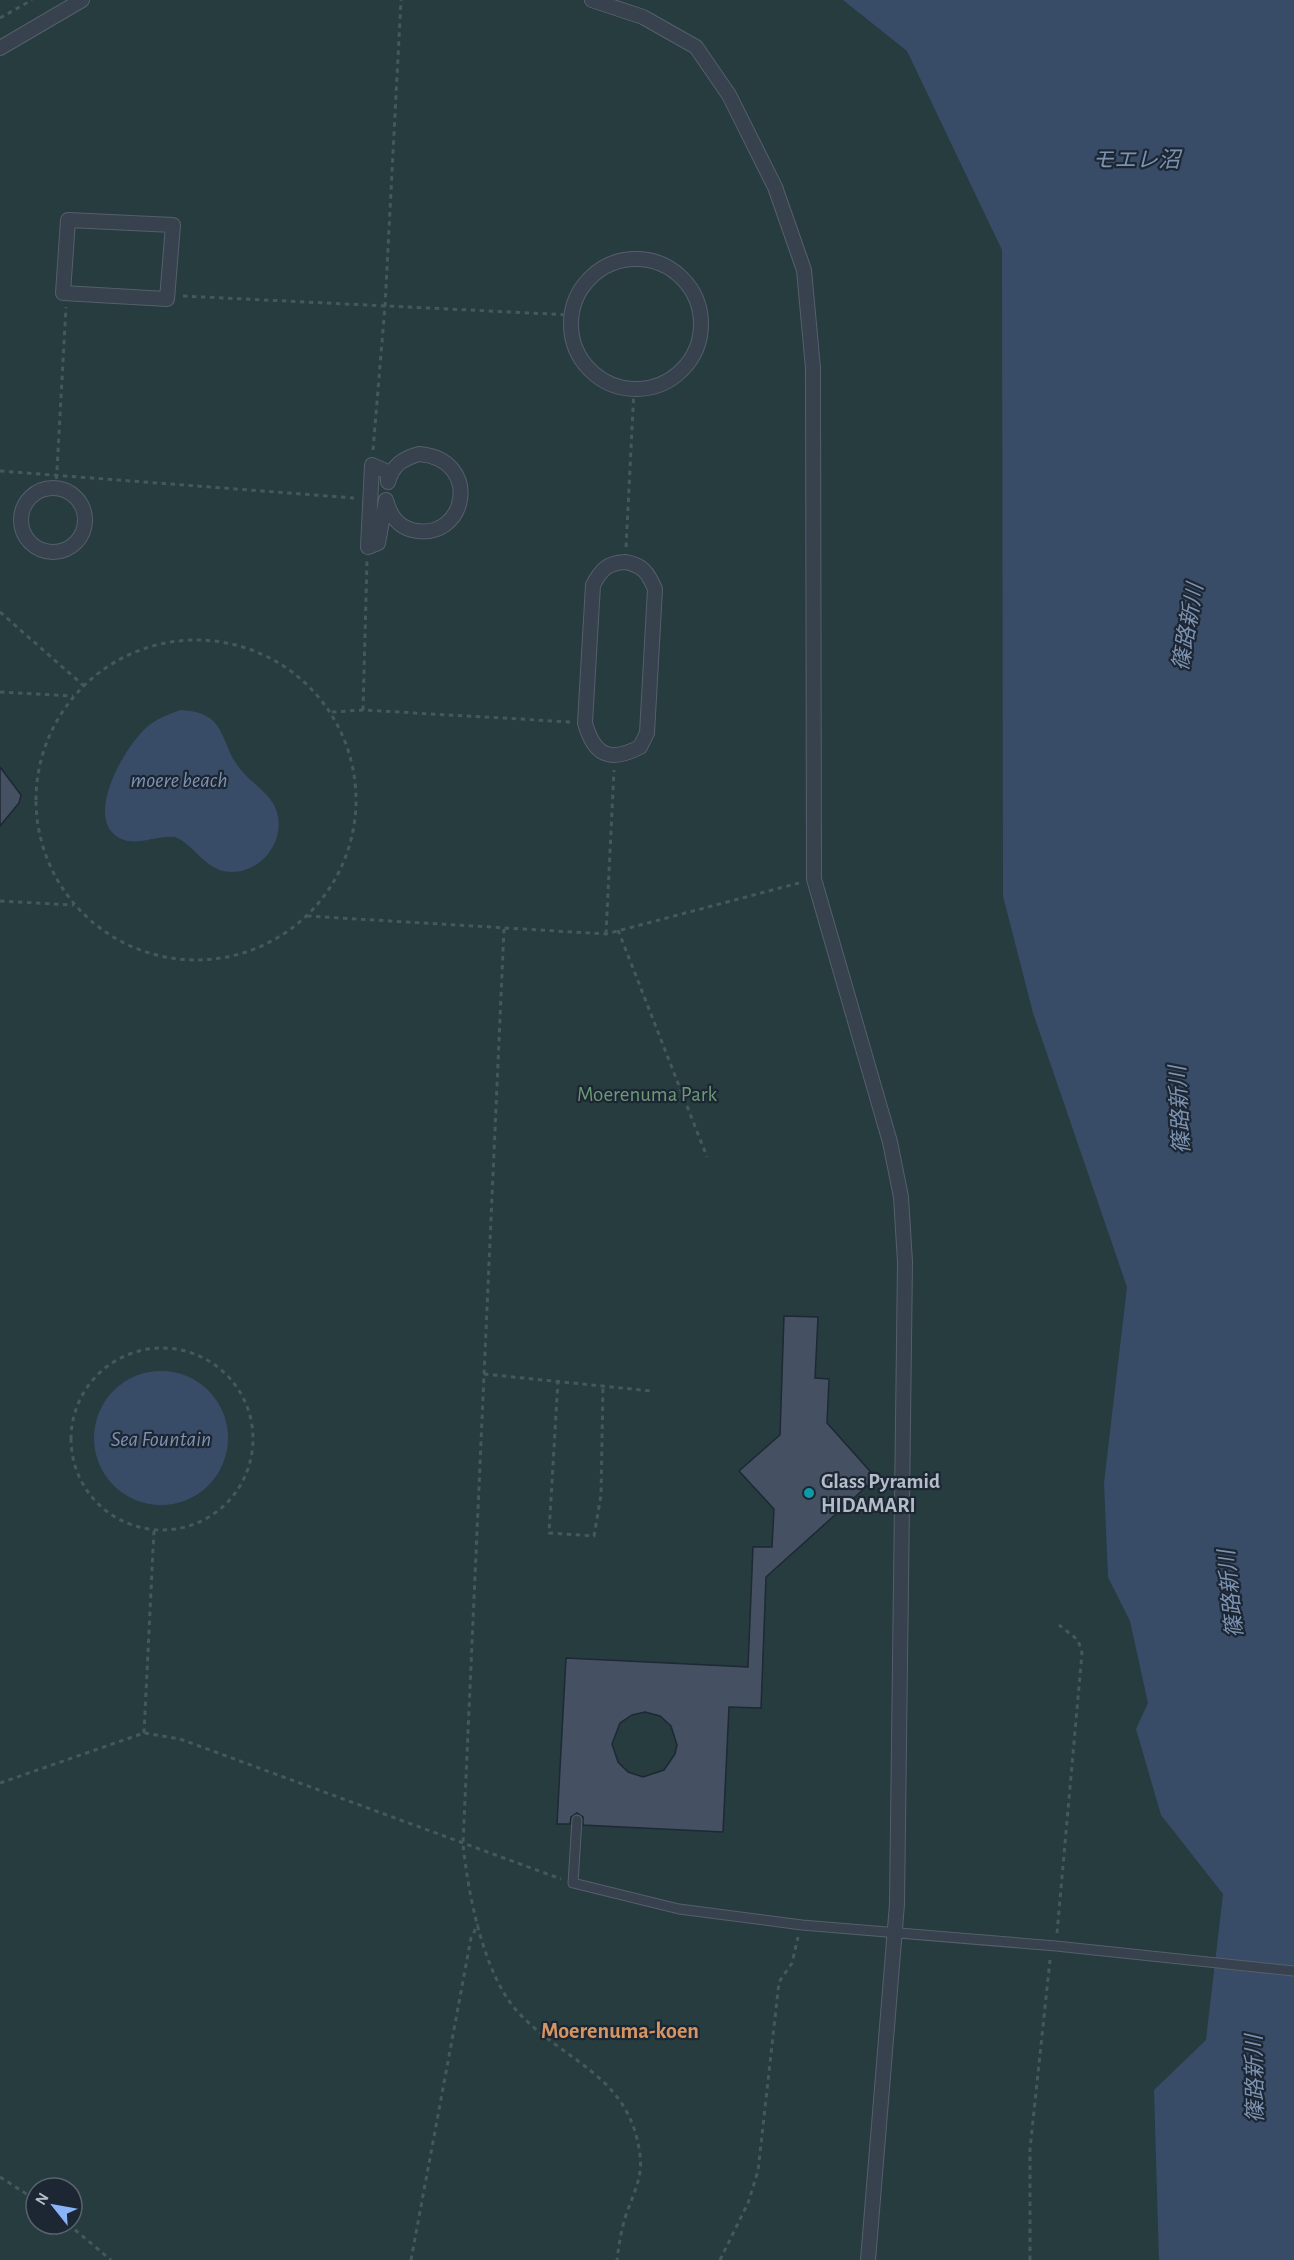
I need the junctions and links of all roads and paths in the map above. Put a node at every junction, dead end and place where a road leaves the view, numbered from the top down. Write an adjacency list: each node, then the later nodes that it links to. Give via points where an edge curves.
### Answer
1 (32, 0): 5 (path)
2 (82, 0): 6 (street)
3 (401, 0): 9 (path)
4 (592, 0): 26 (street, via 643,17 696,46 729,95 775,187 804,270 813,368)
5 (0, 18)
6 (0, 48)
7 (67, 293): 8 (street, via 167,299); 8 (street, via 63,293 68,220 173,225); 14 (path)
8 (167, 295): 9 (path)
9 (385, 306): 10 (path); 12 (path)
10 (571, 315): 11 (street, via 576,350 585,366 599,379); 11 (street, via 579,292 609,264 649,260 669,267 685,280 696,297 701,316 701,335 695,353 685,369 670,381)
11 (634, 390): 17 (path)
12 (372, 465): 15 (street); 16 (street, via 388,472 388,482 395,466 406,458 432,455 454,470 461,495 452,518 431,531 419,531 397,522 386,500 378,543)
13 (0, 471): 14 (path)
14 (57, 481): 14 (street, via 33,495 22,512 23,532 29,541 46,551 67,549 76,542 85,523 80,502); 15 (path)
15 (369, 499): 16 (street)
16 (368, 547): 22 (path)
17 (625, 562): 24 (street, via 612,563 601,571 593,585); 25 (street, via 638,564 648,573 655,589 647,733 639,747)
18 (0, 612): 19 (path)
19 (84, 686): 21 (path); 23 (path, via 97,673 143,648 192,638 219,640 246,647 294,672)
20 (0, 692): 21 (path)
21 (73, 696): 28 (path, via 48,735 40,759 36,798 40,841)
22 (363, 710): 23 (path); 24 (path)
23 (332, 712): 29 (path, via 352,762 355,817 340,869)
24 (585, 723): 25 (street, via 590,742)
25 (614, 756): 32 (path)
26 (814, 879): 31 (path); 47 (street, via 890,1142 902,1197 905,1262)
27 (0, 901): 28 (path)
28 (74, 905): 29 (path, via 129,946 157,955 212,961 264,945 288,933)
29 (307, 916): 30 (path)
30 (504, 929): 32 (path); 34 (path)
31 (618, 930): 32 (path); 33 (path)
32 (606, 934)
33 (707, 1157)
34 (484, 1374): 35 (path); 43 (path)
35 (558, 1380): 36 (path); 36 (path, via 549,1533 594,1536 600,1495)
36 (603, 1386): 37 (path)
37 (651, 1391)
38 (154, 1530): 38 (path, via 194,1525 227,1504 249,1470 253,1449 254,1432 243,1399 220,1371 185,1350 148,1350 107,1366 81,1395 71,1430 74,1464 90,1496 119,1519); 40 (path)
39 (1059, 1625): 48 (path, via 1078,1640 1082,1653)
40 (144, 1733): 41 (path); 43 (path, via 180,1739)
41 (0, 1783)
42 (577, 1820): 44 (lane)
43 (462, 1844): 44 (path); 45 (path)
44 (573, 1883): 46 (lane, via 679,1909)
45 (478, 1924): 54 (path, via 471,1938); 55 (path, via 495,1977 516,2010 595,2071 615,2094 636,2131 639,2187 625,2216)
46 (801, 1925): 47 (lane); 56 (path, via 792,1963 779,1982 758,2171 748,2204)
47 (894, 1932): 48 (lane); 57 (street)
48 (1054, 1946): 49 (lane); 58 (path, via 1030,2149)
49 (1294, 1971)
50 (0, 2177): 51 (path)
51 (24, 2192)
52 (82, 2236): 53 (path)
53 (111, 2260)
54 (411, 2260)
55 (617, 2260)
56 (720, 2260)
57 (868, 2260)
58 (1030, 2260)

